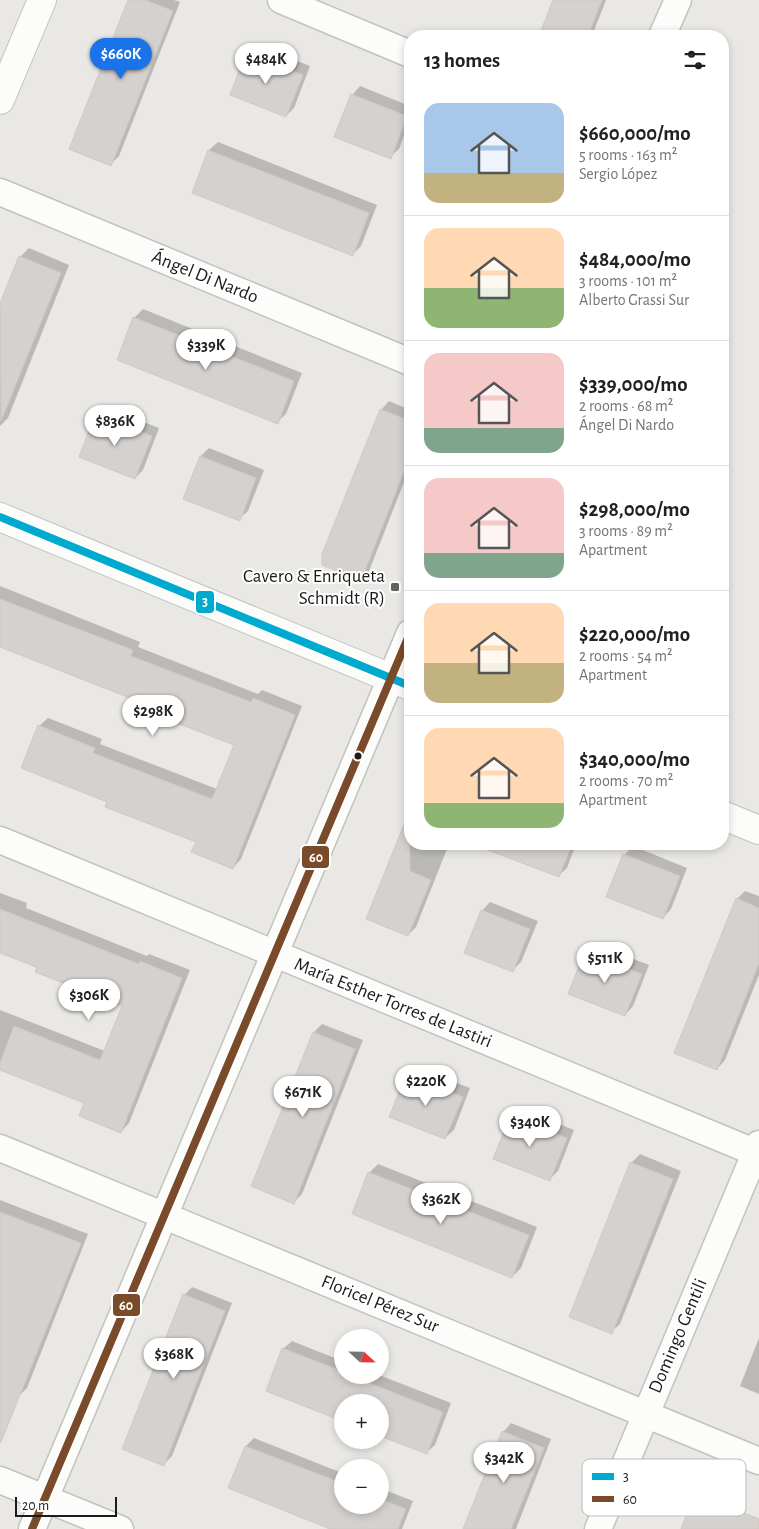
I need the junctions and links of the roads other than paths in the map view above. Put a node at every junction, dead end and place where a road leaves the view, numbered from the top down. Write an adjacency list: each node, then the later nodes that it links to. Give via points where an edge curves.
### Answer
1 (42, 0): 6 (street)
2 (281, 0): 5 (street)
3 (678, 0): 4 (street)
4 (665, 30)
5 (404, 51)
6 (0, 100)
7 (0, 192): 8 (street, Ángel Di Nardo)
8 (404, 360)
9 (0, 517): 11 (street)
10 (404, 666): 11 (street)
11 (401, 682): 15 (street)
12 (729, 818): 13 (street)
13 (759, 830)
14 (0, 840): 15 (street, María Esther Torres de Lastiri)
15 (274, 954): 17 (street, María Esther Torres de Lastiri); 18 (street)
16 (0, 1148): 18 (street, Floricel Pérez Sur)
17 (758, 1150): 19 (street, Domingo Gentili)
18 (164, 1215): 19 (street, Floricel Pérez Sur); 23 (street)
19 (646, 1414): 20 (street, Domingo Gentili); 21 (street, Floricel Pérez Sur)
20 (627, 1459)
21 (759, 1460)
22 (0, 1480): 23 (street)
23 (45, 1498): 25 (street); 26 (street)
24 (603, 1516): 27 (street, Domingo Gentili)
25 (32, 1529)
26 (120, 1529)
27 (598, 1529)

